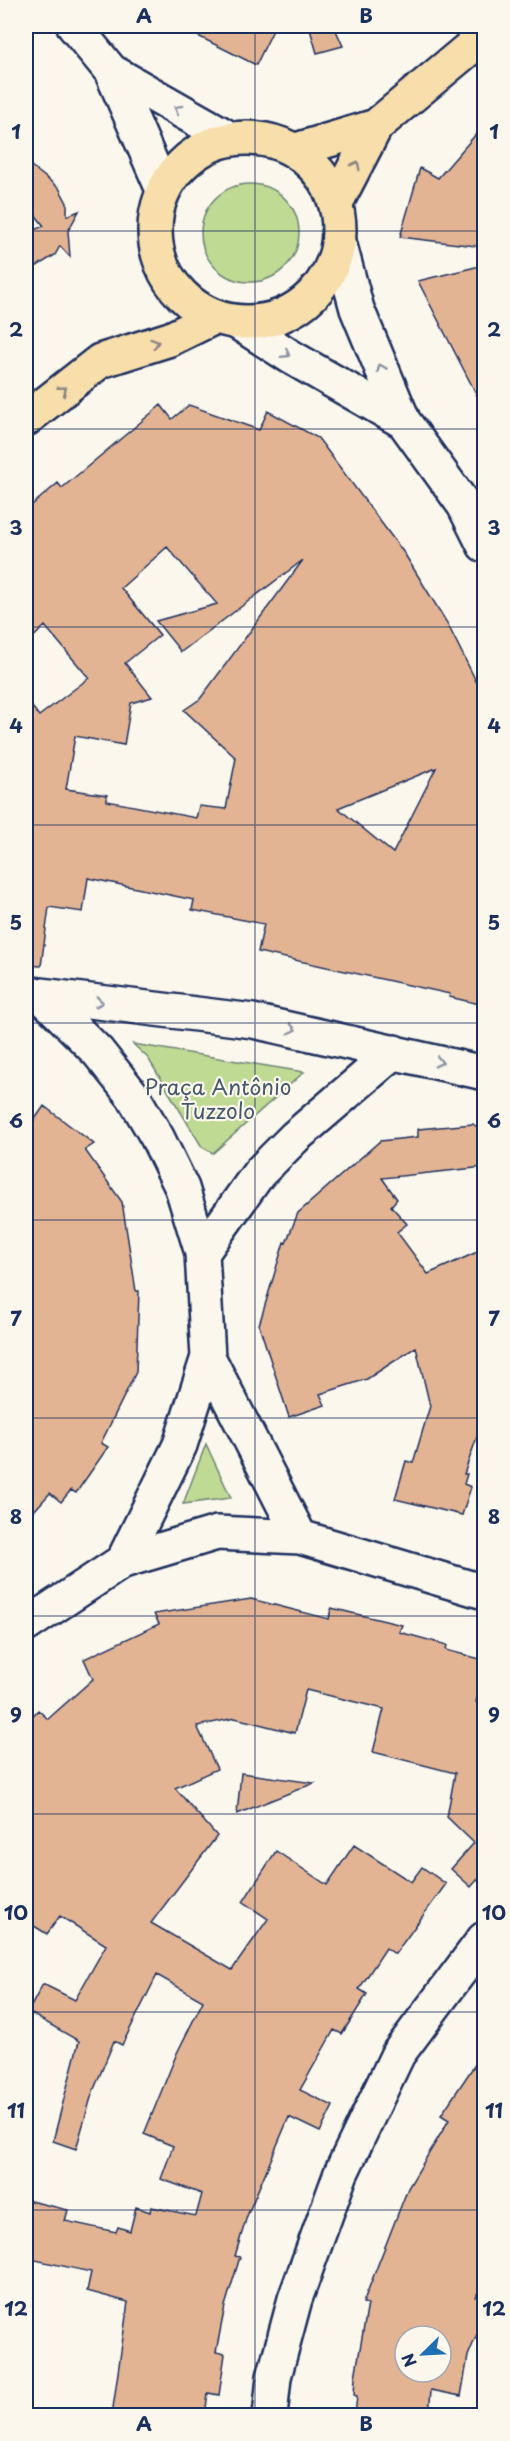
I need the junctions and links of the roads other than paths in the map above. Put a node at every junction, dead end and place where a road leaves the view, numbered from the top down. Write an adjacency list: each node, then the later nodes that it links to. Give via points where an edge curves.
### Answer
1 (74, 26): 3 (street)
2 (484, 36): 4 (main road)
3 (111, 71): 5 (street, one-way to 3); 7 (street)
4 (376, 126): 6 (main road); 8 (main road, one-way to 4)
5 (229, 138): 6 (main road, via 270,139); 7 (main road, via 190,156)
6 (296, 150): 8 (main road, via 321,173)
7 (163, 190): 10 (main road, via 155,222 158,254 166,274 195,307)
8 (336, 203): 9 (main road)
9 (339, 242): 10 (main road, via 326,279 300,306 259,322); 12 (street, one-way to 9, via 357,309)
10 (226, 320): 11 (main road, one-way to 10, via 100,361); 12 (street, one-way to 12)
11 (26, 420)
12 (404, 422): 13 (street, via 464,506)
13 (484, 545)
14 (33, 994): 15 (street, one-way to 15, via 253,1021); 17 (street, via 98,1052 133,1096 182,1188)
15 (394, 1052): 16 (street, one-way to 16); 17 (street, via 259,1173)
16 (484, 1072)
17 (202, 1253): 18 (street)
18 (208, 1357): 19 (street); 20 (street, via 180,1445)
19 (300, 1537): 20 (street, via 217,1533); 21 (street)
20 (123, 1561): 22 (street)
21 (484, 1592)
22 (26, 1625)
23 (484, 1939): 24 (street, via 398,2055 341,2173 295,2299 274,2377)
24 (270, 2415)

